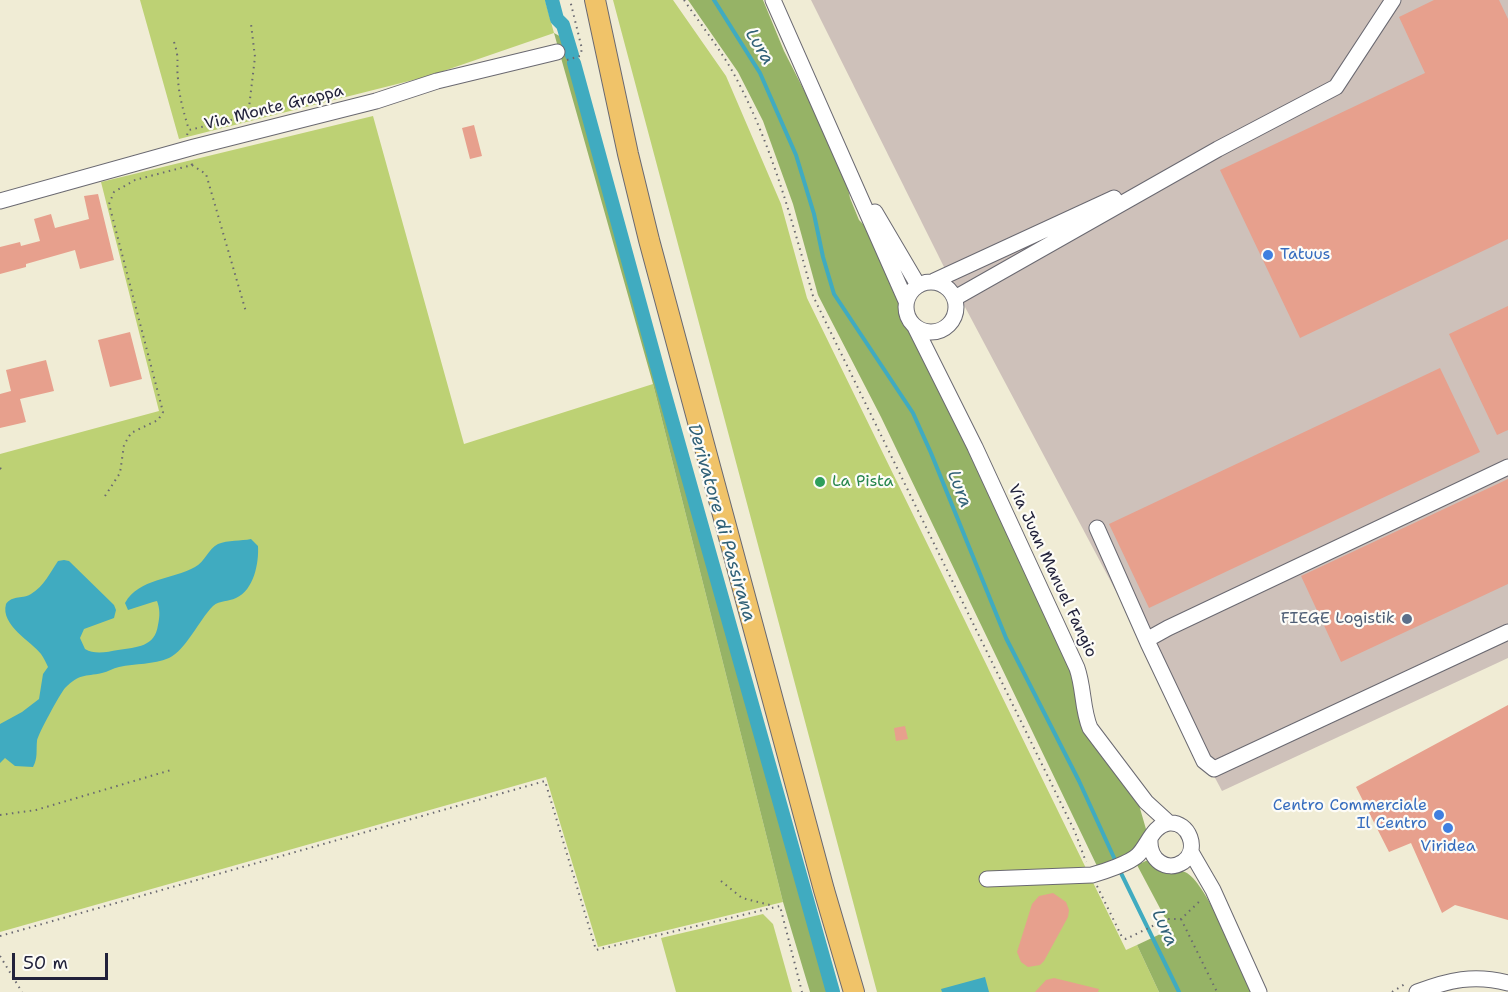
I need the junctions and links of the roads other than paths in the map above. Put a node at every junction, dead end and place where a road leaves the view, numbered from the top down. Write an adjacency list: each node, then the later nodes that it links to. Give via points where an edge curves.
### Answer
1 (595, 0): 29 (main road, via 649,240)
2 (773, 0): 5 (street, Via Juan Manuel Fangio)
3 (1393, 0): 6 (street, via 1336,87)
4 (563, 56): 7 (street, Via Monte Grappa, via 437,81 376,101)
5 (839, 150): 9 (street, Via Juan Manuel Fangio); 11 (street, Via Juan Manuel Fangio)
6 (1218, 150): 8 (street); 10 (street)
7 (0, 201)
8 (934, 281): 9 (street); 10 (street, via 947,287)
9 (918, 285): 11 (street)
10 (955, 298): 13 (street, via 953,320)
11 (906, 301): 12 (street, Via Juan Manuel Fangio, via 907,315)
12 (915, 327): 13 (street); 14 (street, Via Juan Manuel Fangio)
13 (934, 332): 14 (street)
14 (927, 350): 19 (street, Via Juan Manuel Fangio, via 1077,668 1090,728)
15 (1508, 467): 18 (street, via 1168,628 1150,638)
16 (1096, 528): 18 (street)
17 (1508, 632): 18 (street, via 1214,769 1204,761)
18 (1148, 644)
19 (1146, 802): 20 (street, Via Juan Manuel Fangio); 21 (street, Via Juan Manuel Fangio)
20 (1169, 823): 21 (street); 22 (street, via 1188,832)
21 (1150, 838): 23 (street); 24 (street, via 1150,850)
22 (1191, 852): 25 (street); 27 (street)
23 (1136, 857): 24 (street); 26 (street, via 1095,874)
24 (1156, 860): 25 (street, via 1165,865)
25 (1177, 864): 27 (street, via 1195,876)
26 (987, 879)
27 (1217, 903): 30 (street)
28 (1508, 983): 31 (street, via 1472,977)
29 (854, 992)
30 (1259, 992)
31 (1417, 992)

